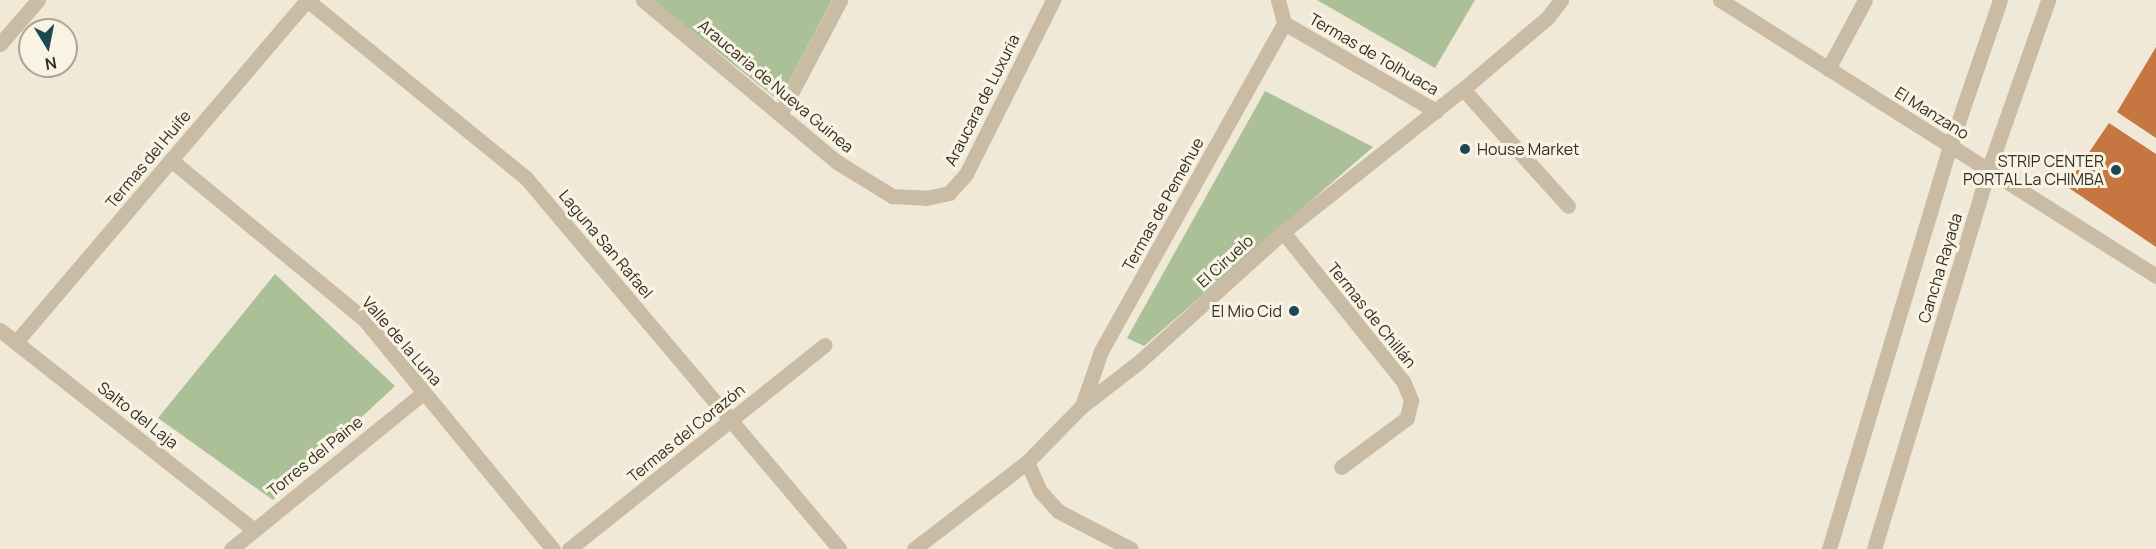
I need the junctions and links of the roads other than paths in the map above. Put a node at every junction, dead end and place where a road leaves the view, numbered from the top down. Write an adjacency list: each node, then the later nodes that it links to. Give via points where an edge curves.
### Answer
1 (38, 0): 13 (street)
2 (307, 0): 19 (street, Termas del Huife); 30 (street, Laguna San Rafael, via 526,178)
3 (643, 0): 17 (street, Araucaria de Nueva Guinea)
4 (840, 0): 17 (street)
5 (1053, 0): 21 (street, Araucara de Luxuria, via 966,174 949,193)
6 (1278, 0): 12 (street, Termas de Tolhuaca)
7 (1560, 0): 15 (street, El Ciruelo, via 1547,18)
8 (1720, 0): 14 (street, El Manzano)
9 (1865, 0): 14 (street)
10 (2000, 0): 18 (street, Cancha Rayada)
11 (2048, 0): 20 (street, Cancha Rayada)
12 (1284, 23): 16 (street, Termas de Tolhuaca); 29 (street, Termas de Pemehue, via 1101,351)
13 (0, 44)
14 (1828, 69): 18 (street, El Manzano)
15 (1464, 89): 16 (street, El Ciruelo); 22 (street, Termas de Tolhuaca)
16 (1436, 111): 23 (street, El Ciruelo)
17 (780, 114): 21 (street, Araucaria de Nueva Guinea, via 837,162 892,196)
18 (1950, 146): 20 (street, El Manzano); 40 (street, Cancha Rayada)
19 (171, 160): 26 (street, Termas del Huife); 28 (street, Valle de la Luna, via 363,318)
20 (1989, 168): 24 (street, El Manzano); 41 (street, Cancha Rayada)
21 (926, 198)
22 (1568, 206)
23 (1283, 232): 29 (street, El Ciruelo, via 1139,362); 32 (street, Termas de Chillán, via 1403,381 1411,400 1407,418)
24 (2156, 276)
25 (0, 330): 26 (street, Salto del Laja)
26 (16, 342): 33 (street, Salto del Laja)
27 (825, 345): 30 (street, Termas del Corazón)
28 (423, 393): 33 (street, Torres del Paine); 35 (street, Valle de la Luna)
29 (1082, 406): 31 (street, El Ciruelo)
30 (731, 420): 36 (street, Termas del Corazón); 37 (street, Laguna San Rafael)
31 (1027, 462): 38 (street, El Ciruelo); 39 (street, via 1040,490 1058,511)
32 (1341, 467)
33 (253, 529): 34 (street, Torres del Paine)
34 (231, 549)
35 (553, 549)
36 (569, 549)
37 (839, 549)
38 (914, 549)
39 (1131, 549)
40 (1829, 549)
41 (1874, 549)

